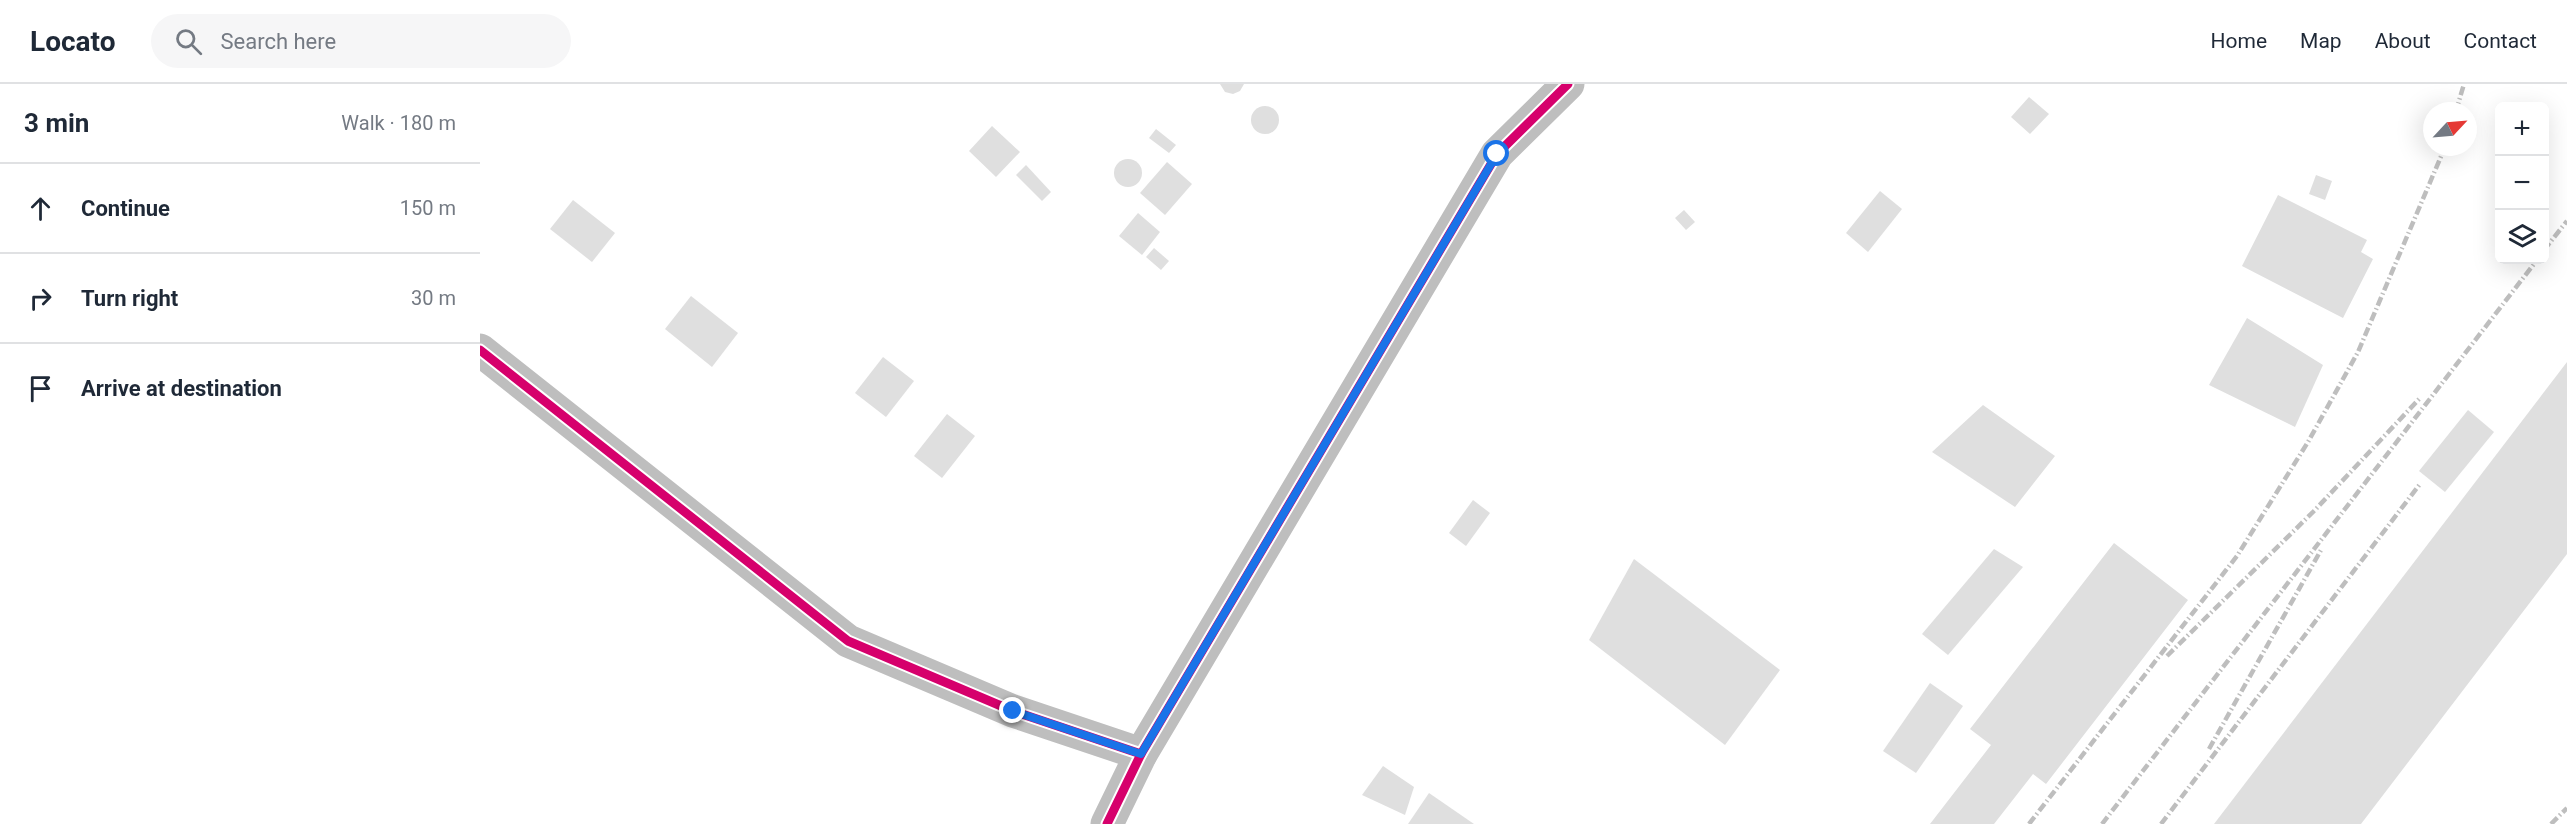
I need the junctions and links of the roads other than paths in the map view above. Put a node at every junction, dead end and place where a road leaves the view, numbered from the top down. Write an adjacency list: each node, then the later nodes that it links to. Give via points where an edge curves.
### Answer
1 (1569, 84): 3 (street, via 1497,154)
2 (480, 350): 3 (street, via 848,641 1013,711)
3 (1141, 754): 4 (street)
4 (1107, 824)

